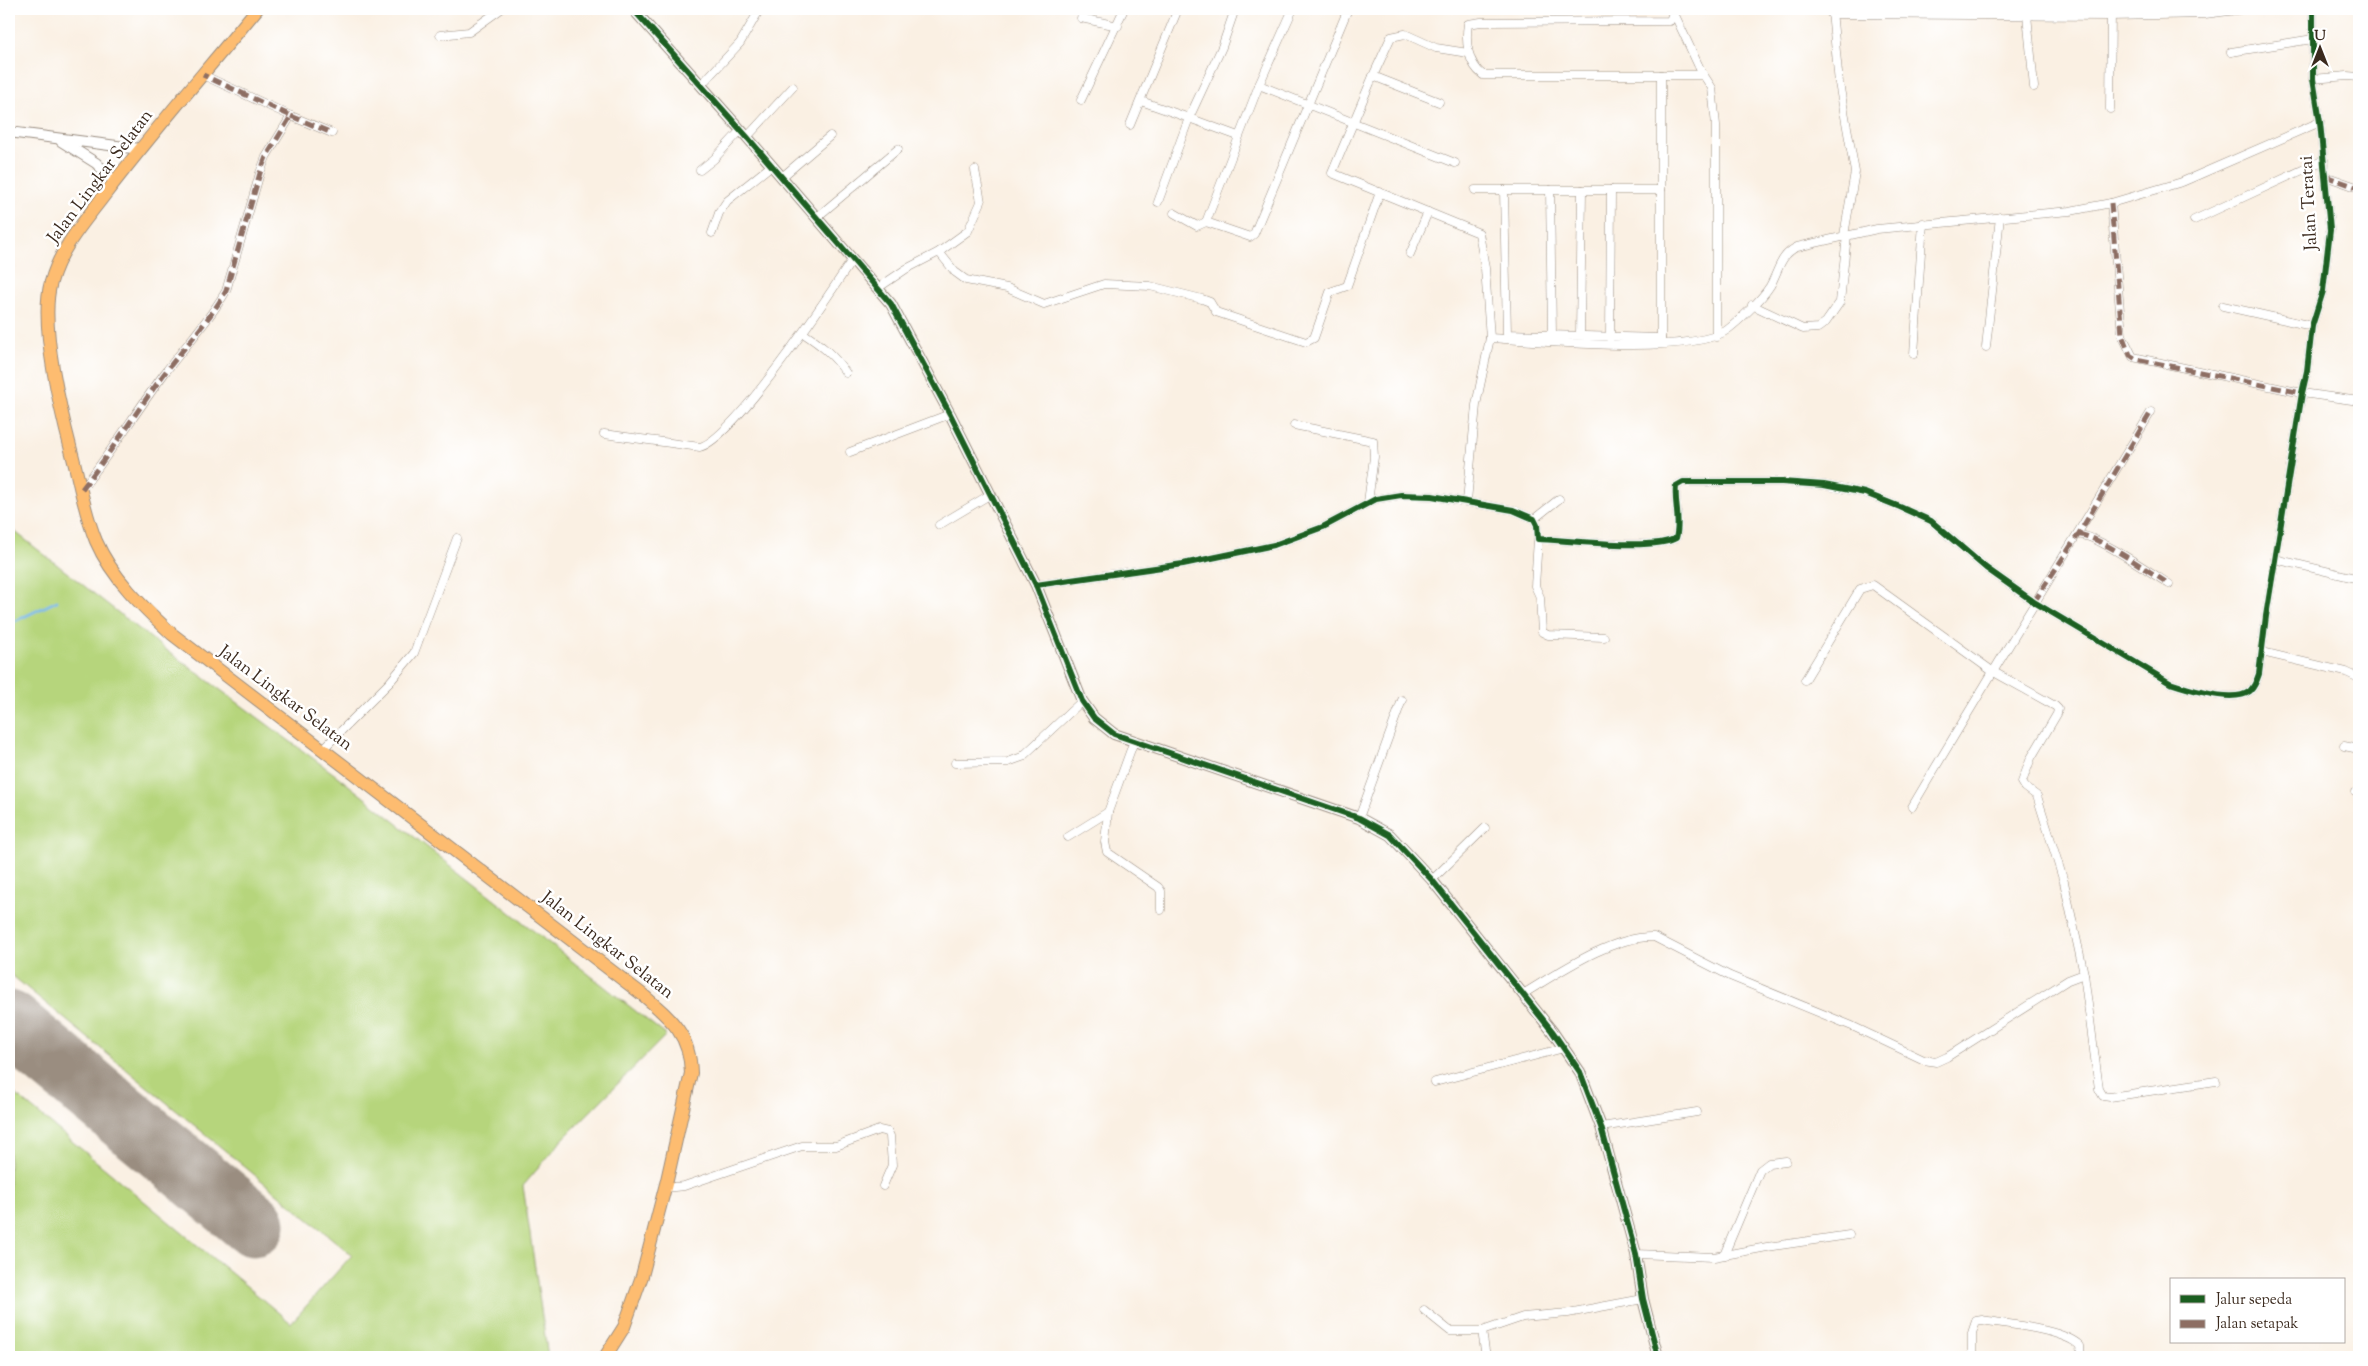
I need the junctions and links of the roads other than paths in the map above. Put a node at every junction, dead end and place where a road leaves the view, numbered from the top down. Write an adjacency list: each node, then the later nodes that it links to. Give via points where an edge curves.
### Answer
1 (257, 9): 23 (highway, Jalan Lingkar Selatan)
2 (501, 9): 19 (street, via 470,32)
3 (633, 9): 29 (street)
4 (760, 9): 29 (street, via 740,43)
5 (1124, 9): 18 (street)
6 (1178, 9): 34 (street)
7 (1235, 9): 39 (street, via 1222,47)
8 (1294, 9): 30 (street)
9 (1348, 9): 36 (street)
10 (2245, 9): 15 (street, via 2205,14)
11 (2313, 9): 20 (street, Jalan Teratai)
12 (1673, 11): 22 (street, via 1670,21 1468,24); 25 (street)
13 (1831, 11): 14 (street); 77 (street, via 1839,83 1856,172)
14 (2016, 12): 16 (street)
15 (2110, 12): 16 (street); 37 (street)
16 (2027, 15): 32 (street)
17 (1081, 18): 18 (street)
18 (1118, 26): 33 (street)
19 (440, 35)
20 (2313, 39): 21 (street); 28 (street, Jalan Teratai)
21 (2231, 52)
22 (1468, 53): 24 (street, via 1476,70 1483,75); 26 (street, via 1436,48 1405,34 1391,37)
23 (203, 75): 38 (street); 50 (highway, Jalan Lingkar Selatan)
24 (1661, 75): 25 (street); 65 (street)
25 (1703, 75): 88 (street, via 1712,88 1716,125)
26 (1373, 76): 35 (street); 41 (street)
27 (2359, 78): 28 (street)
28 (2313, 79): 40 (street, Jalan Teratai)
29 (701, 85): 45 (street)
30 (1258, 85): 36 (street); 47 (street)
31 (793, 87): 45 (street)
32 (2034, 87)
33 (1080, 100)
34 (1141, 101): 39 (street); 42 (street)
35 (1439, 102)
36 (1307, 104): 41 (street); 74 (street, via 1254,234 1241,235)
37 (2110, 109)
38 (292, 116): 44 (street); 102 (street, via 266,157 226,291 218,306 165,373)
39 (1189, 118): 47 (street); 67 (street)
40 (2320, 122): 51 (street, Jalan Teratai); 68 (street, via 2182,182)
41 (1353, 124): 52 (street); 66 (street, via 1332,174)
42 (1130, 125)
43 (9, 132): 48 (street)
44 (332, 133)
45 (744, 134): 53 (street); 54 (street)
46 (830, 136): 57 (street)
47 (1238, 136): 74 (street)
48 (55, 138): 50 (street); 58 (street, via 96,163)
49 (898, 149): 72 (street)
50 (140, 150): 58 (highway, Jalan Lingkar Selatan)
51 (2324, 160): 56 (street, Jalan Teratai); 73 (street)
52 (1455, 163)
53 (772, 165): 57 (street); 76 (street, via 728,201)
54 (700, 170)
55 (975, 170): 78 (street, via 981,202 968,231)
56 (2325, 176): 59 (street); 84 (street, Jalan Teratai, via 2330,230 2328,257 2323,290)
57 (782, 177): 72 (street)
58 (114, 182): 102 (highway, Jalan Lingkar Selatan, via 66,246 48,295 52,364)
59 (2359, 188)
60 (1475, 190): 61 (street)
61 (1504, 190): 62 (street); 86 (street, via 1507,334)
62 (1550, 190): 63 (street); 86 (street)
63 (1582, 190): 64 (street); 87 (street)
64 (1611, 190): 65 (street); 90 (street)
65 (1661, 190): 91 (street)
66 (1380, 192): 69 (street); 78 (street, via 1346,286 1330,292 1314,338 1306,342 1216,312 1210,302 1202,299 1150,286 1104,284 1050,303 1039,303 1007,288 966,280)
67 (1158, 202)
68 (2111, 203): 71 (street, via 2070,211); 95 (street, via 2122,335 2133,357)
69 (1428, 212): 79 (street); 89 (street, via 1479,233)
70 (1174, 213): 74 (street, via 1197,226)
71 (2000, 217): 75 (street); 92 (street)
72 (816, 218): 80 (street)
73 (2194, 220)
74 (1206, 222)
75 (1924, 223): 77 (street); 93 (street)
76 (712, 233)
77 (1846, 235): 82 (street, via 1789,251 1782,258 1769,287); 82 (street, via 1840,302 1818,328 1803,329)
78 (939, 252): 81 (street)
79 (1410, 254)
80 (852, 260): 81 (street); 85 (street)
81 (878, 288): 98 (street, via 891,304)
82 (1752, 305): 88 (street)
83 (2223, 306): 84 (street)
84 (2312, 326): 95 (street, Jalan Teratai)
85 (803, 333): 94 (street, via 825,347); 100 (street, via 759,390 707,445 700,447)
86 (1552, 335): 87 (street)
87 (1580, 336): 90 (street)
88 (1716, 337): 91 (street, via 1701,341)
89 (1490, 338): 91 (street, via 1591,344); 105 (street, via 1476,405)
90 (1610, 338): 91 (street)
91 (1661, 341)
92 (1986, 347)
93 (1914, 354)
94 (846, 373)
95 (2302, 393): 96 (street); 112 (street, Jalan Teratai)
96 (2359, 401)
97 (2151, 412): 109 (street)
98 (950, 414): 101 (street); 103 (street)
99 (1294, 425): 106 (street, via 1373,441)
100 (604, 434)
101 (850, 452)
102 (82, 489): 127 (highway, Jalan Lingkar Selatan, via 97,542 135,599 172,634)
103 (991, 494): 108 (street); 115 (street)
104 (1559, 498): 107 (street)
105 (1467, 501): 106 (street, via 1401,495); 107 (street, via 1512,510)
106 (1368, 502): 115 (street, via 1323,527 1274,545 1183,564)
107 (1534, 519): 111 (street)
108 (938, 525)
109 (2078, 535): 114 (street, via 2086,534); 116 (street)
110 (457, 538): 127 (street, via 414,653)
111 (1538, 539): 116 (street, Jalan Teratai, via 1669,542 1676,538 1678,530 1675,495 1676,486 1683,482 1824,485 1865,493 1931,522 1986,568); 117 (street, via 1536,586 1540,597 1542,632 1548,635)
112 (2275, 560): 113 (street); 118 (street, Jalan Teratai)
113 (2359, 578)
114 (2169, 584)
115 (1036, 585): 123 (street)
116 (2034, 602): 118 (street, Jalan Teratai, via 2170,683 2189,690 2237,696 2249,692 2256,683); 119 (street)
117 (1604, 637)
118 (2262, 652): 120 (street)
119 (1992, 671): 121 (street, via 1878,588 1868,585 1860,589); 129 (street); 136 (street, via 2058,709 2031,758 2022,782 2037,796 2064,882)
120 (2359, 678)
121 (1804, 680)
122 (1402, 700): 131 (street)
123 (1082, 701): 124 (street, via 1103,727); 128 (street, via 1022,758 1008,762)
124 (1134, 741): 130 (street); 131 (street)
125 (2344, 746): 126 (street)
126 (2359, 748)
127 (323, 749): 145 (highway, Jalan Lingkar Selatan, via 669,1016 684,1038 690,1054 691,1073)
128 (955, 763)
129 (1912, 807)
130 (1108, 812): 133 (street); 135 (street, via 1104,842 1107,852 1158,887)
131 (1359, 818): 134 (street, via 1390,835)
132 (1485, 828): 134 (street)
133 (1068, 837)
134 (1432, 880): 137 (street)
135 (1161, 910)
136 (2084, 974): 137 (street, via 2068,980 1936,1062 1924,1060 1852,1026 1730,976 1654,937 1641,936 1578,961); 139 (street, via 2099,1088 2103,1096)
137 (1523, 994): 138 (street)
138 (1564, 1048): 140 (street); 142 (street, via 1580,1072)
139 (2216, 1080)
140 (1435, 1082)
141 (1698, 1112): 142 (street)
142 (1601, 1127): 147 (street)
143 (1786, 1161): 148 (street, via 1769,1162 1760,1170)
144 (883, 1186): 145 (street, via 892,1165 890,1136 884,1130 841,1145 802,1146 692,1183)
145 (665, 1188): 152 (highway, Jalan Lingkar Selatan, via 642,1276 624,1327)
146 (1849, 1235): 148 (street)
147 (1636, 1254): 148 (street, via 1707,1258); 149 (street)
148 (1724, 1255)
149 (1643, 1298): 151 (street, via 1568,1313 1523,1317); 154 (street)
150 (1424, 1310): 151 (street, via 1450,1331)
151 (1482, 1331): 153 (street)
152 (605, 1357)
153 (1486, 1357)
154 (1658, 1357)
155 (1972, 1357): 156 (street, via 1973,1326 1982,1320 2038,1328 2074,1341 2080,1346)
156 (2081, 1357)

